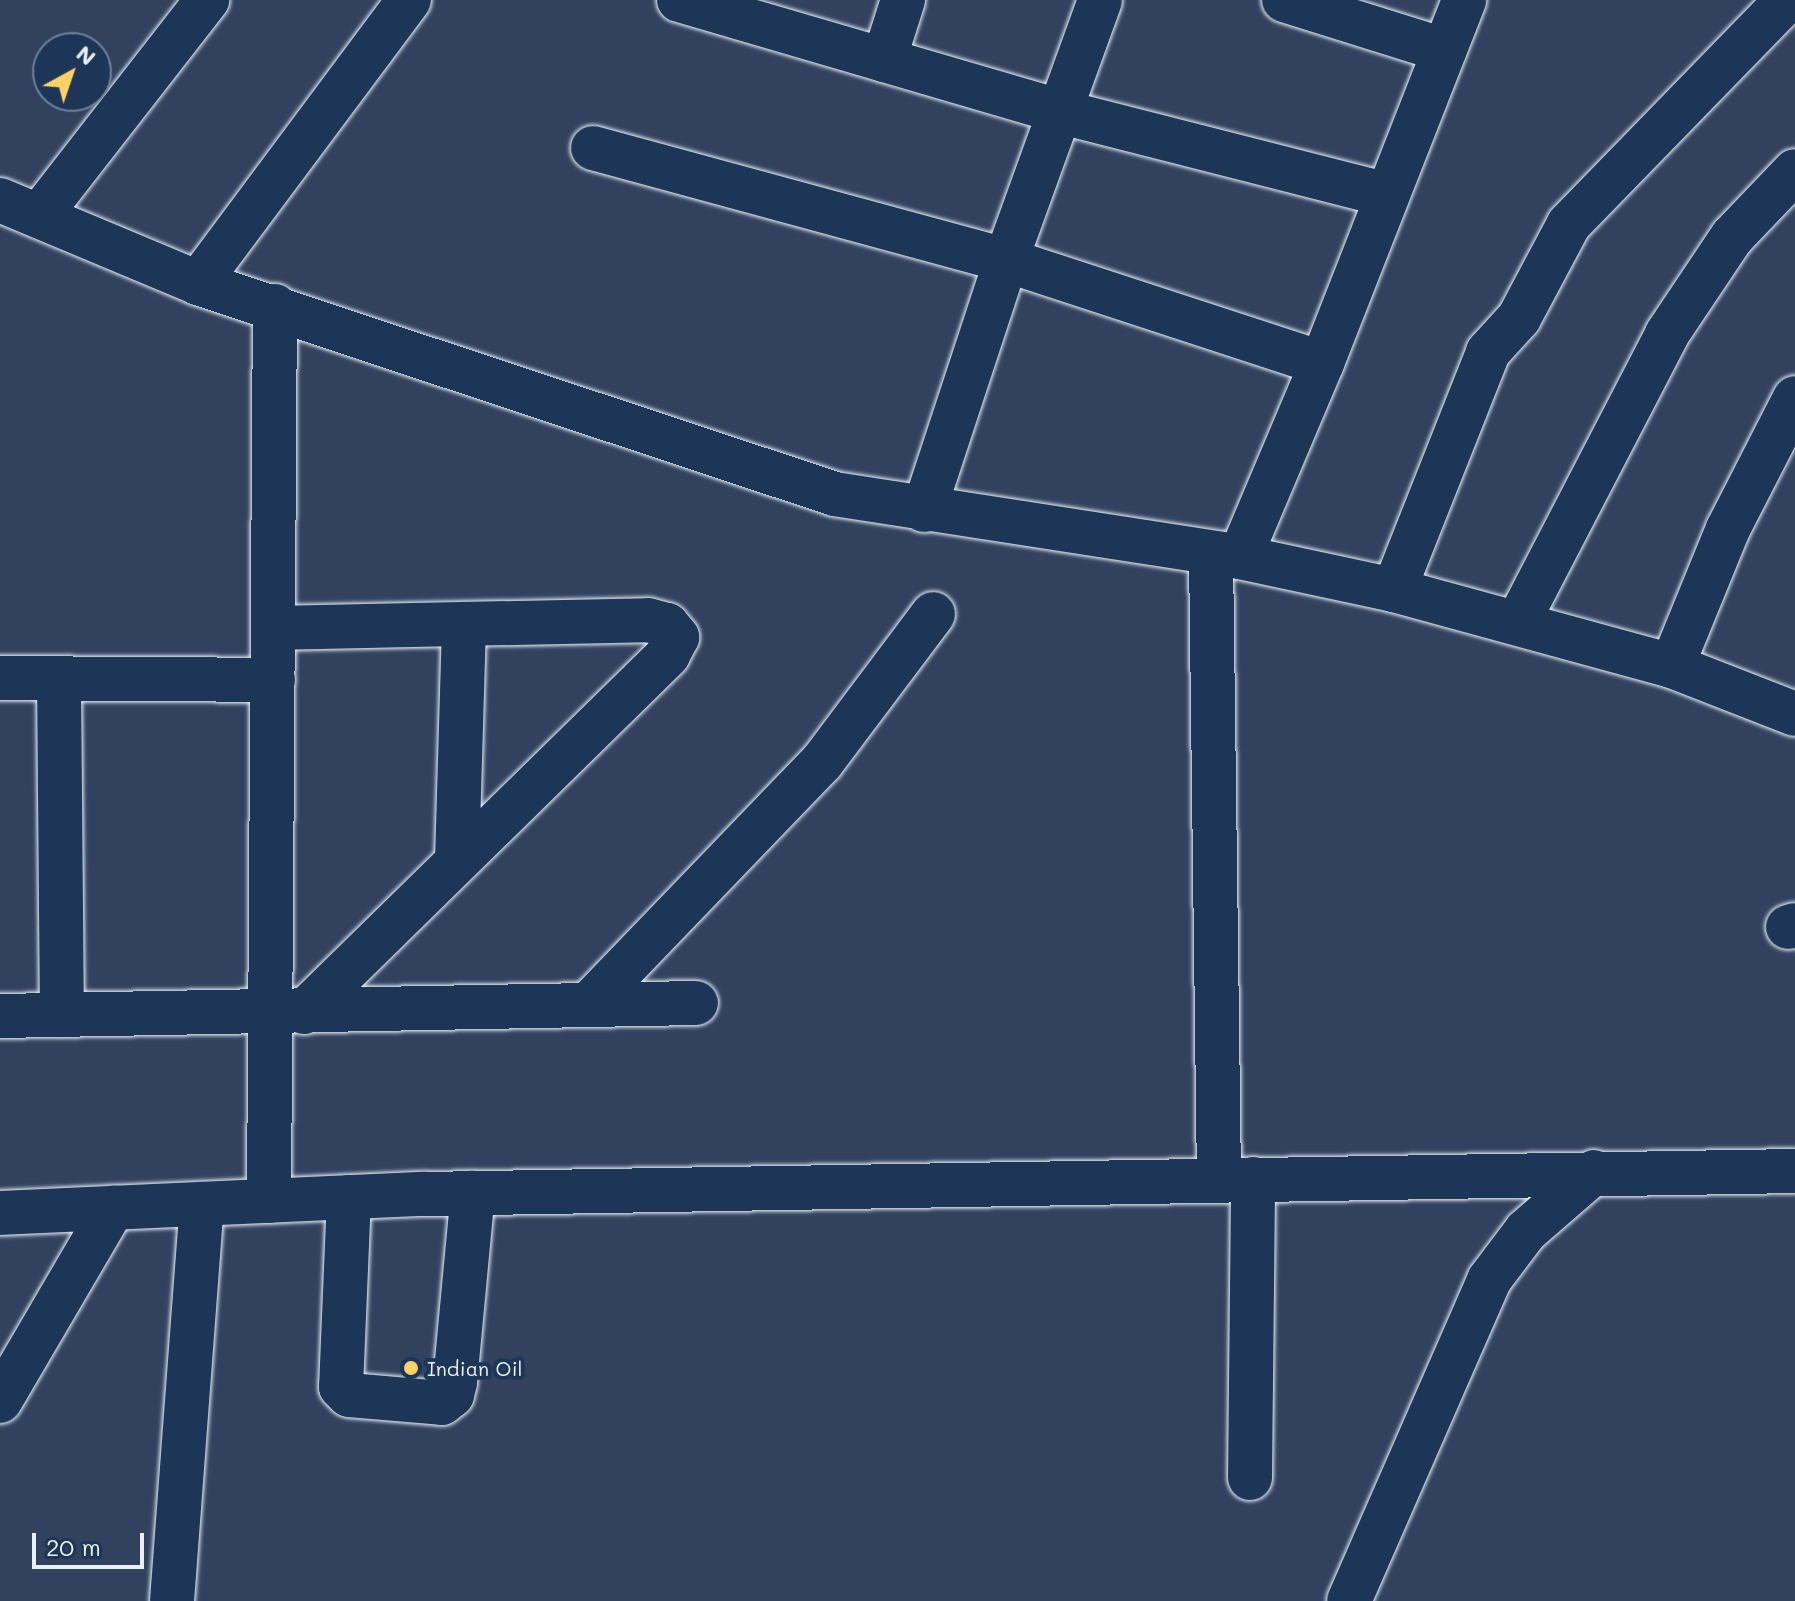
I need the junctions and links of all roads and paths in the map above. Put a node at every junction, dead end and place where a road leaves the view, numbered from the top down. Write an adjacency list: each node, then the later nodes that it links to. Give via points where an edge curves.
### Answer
1 (207, 0): 15 (street)
2 (409, 0): 17 (street)
3 (679, 0): 10 (street)
4 (903, 0): 10 (street)
5 (1100, 0): 11 (street)
6 (1464, 0): 9 (street)
7 (1787, 0): 23 (street, via 1569,224 1519,318 1488,352)
8 (1294, 1): 9 (street)
9 (1444, 50): 14 (street)
10 (884, 60): 11 (street)
11 (1058, 111): 14 (street); 16 (street)
12 (593, 148): 16 (street)
13 (1795, 171): 25 (street, via 1732,237 1667,334)
14 (1387, 195): 19 (street)
15 (19, 208): 17 (street)
16 (1006, 260): 19 (street); 21 (street)
17 (198, 283): 18 (street)
18 (275, 306): 21 (street, via 733,463 835,494); 27 (street)
19 (1322, 363): 22 (street)
20 (1795, 398): 28 (street, via 1728,529)
21 (924, 510): 22 (street)
22 (1225, 555): 23 (street); 41 (street)
23 (1394, 590): 25 (street)
24 (933, 614): 35 (street, via 822,762)
25 (1518, 622): 28 (street)
26 (464, 625): 27 (street); 33 (street); 33 (street, via 648,620 667,625 677,637 668,655)
27 (273, 628): 31 (street)
28 (1672, 666): 32 (street)
29 (0, 678): 30 (street)
30 (59, 679): 31 (street); 37 (street)
31 (273, 680): 36 (street)
32 (1795, 714)
33 (457, 861): 36 (street)
34 (696, 1003): 35 (street)
35 (588, 1005): 36 (street)
36 (287, 1013): 37 (street); 44 (street)
37 (62, 1015): 38 (street)
38 (0, 1016)
39 (1795, 1171): 40 (street)
40 (1594, 1172): 41 (street); 51 (street, via 1526,1231 1489,1280)
41 (1236, 1179): 42 (street); 49 (street)
42 (473, 1193): 43 (street); 43 (street, via 455,1382 452,1395 442,1403 349,1395 341,1387)
43 (349, 1197): 44 (street)
44 (269, 1201): 45 (street)
45 (202, 1204): 46 (street); 50 (street)
46 (113, 1208): 47 (street); 48 (street)
47 (0, 1213)
48 (0, 1401)
49 (1250, 1478)
50 (172, 1601)
51 (1349, 1601)

